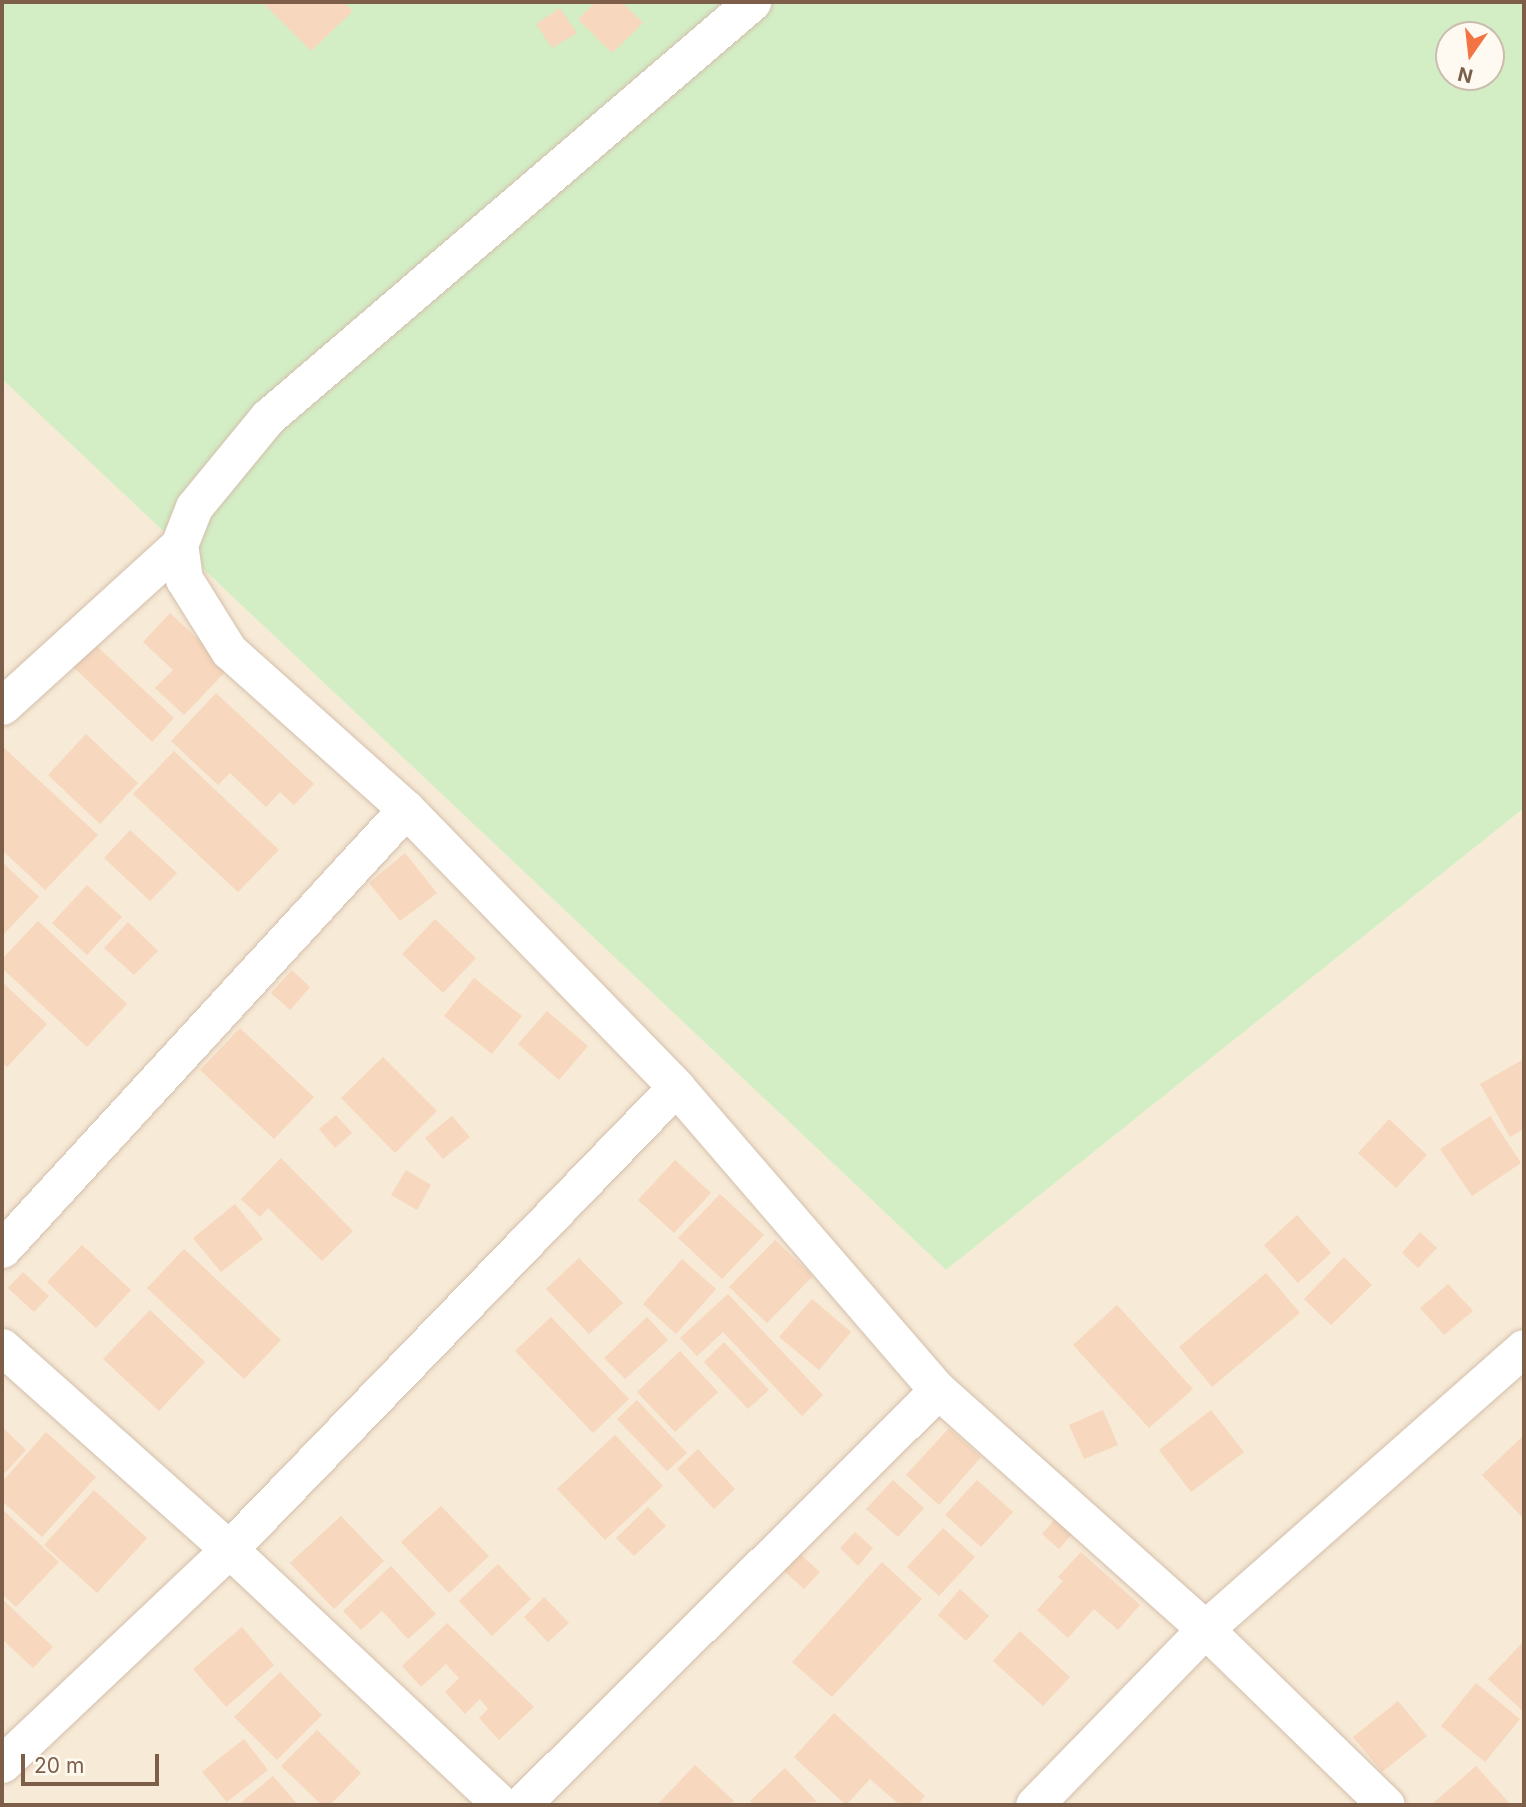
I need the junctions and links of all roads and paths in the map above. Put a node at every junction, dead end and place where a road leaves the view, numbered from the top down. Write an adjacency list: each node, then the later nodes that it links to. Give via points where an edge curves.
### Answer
1 (752, 2): 2 (street, via 268,416 194,507)
2 (179, 545): 3 (street); 4 (street, via 184,579 229,651)
3 (2, 706)
4 (406, 809): 5 (street); 6 (street)
5 (676, 1087): 9 (street); 10 (street)
6 (2, 1249)
7 (2, 1347): 10 (street)
8 (1524, 1348): 11 (street)
9 (938, 1390): 11 (street); 14 (street)
10 (229, 1549): 12 (street); 13 (street)
11 (1205, 1629): 15 (street); 16 (street)
12 (2, 1764)
13 (502, 1805)
14 (521, 1805)
15 (1034, 1805)
16 (1386, 1805)

